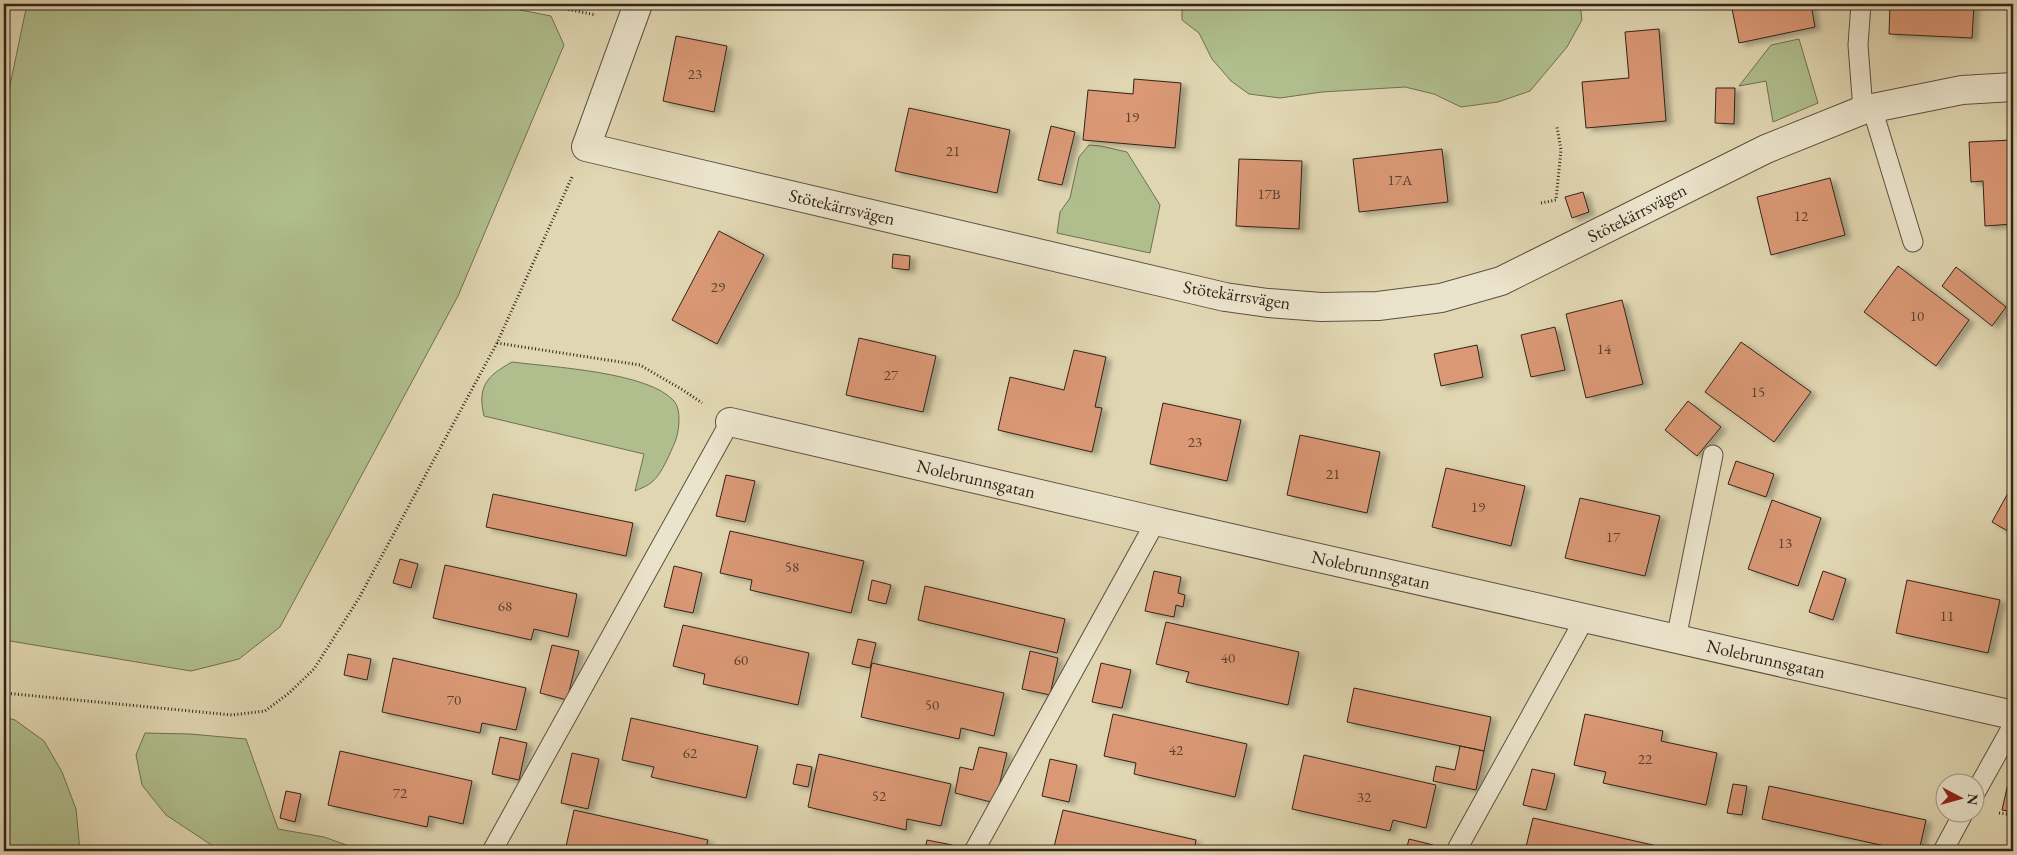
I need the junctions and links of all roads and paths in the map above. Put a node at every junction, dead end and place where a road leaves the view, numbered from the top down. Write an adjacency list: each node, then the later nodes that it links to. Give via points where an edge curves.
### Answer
1 (541, 4): 3 (path)
2 (1861, 4): 5 (lane, via 1858,45)
3 (635, 13): 7 (street)
4 (2013, 87): 5 (street, Stötekärrsvägen, via 1962,90)
5 (1867, 109): 7 (street, Stötekärrsvägen, via 1766,148 1501,281 1442,298 1378,306 1321,307 1225,296); 9 (lane)
6 (1557, 127): 8 (path, via 1562,150 1556,200)
7 (586, 147): 10 (path)
8 (1541, 203)
9 (1913, 242)
10 (498, 343): 11 (path, via 640,365); 16 (path, via 354,606 314,669 289,693 265,710 232,715)
11 (730, 422): 13 (street, Nolebrunnsgatan); 21 (lane)
12 (1713, 456): 15 (lane)
13 (1156, 521): 14 (street, Nolebrunnsgatan); 22 (lane)
14 (1585, 618): 15 (street, Nolebrunnsgatan); 23 (lane)
15 (1676, 638): 17 (street, Nolebrunnsgatan)
16 (4, 693)
17 (2013, 715)
18 (2013, 725): 19 (lane)
19 (1984, 777)
20 (1959, 822): 24 (lane)
21 (492, 851)
22 (974, 851)
23 (1456, 851)
24 (1943, 851)

